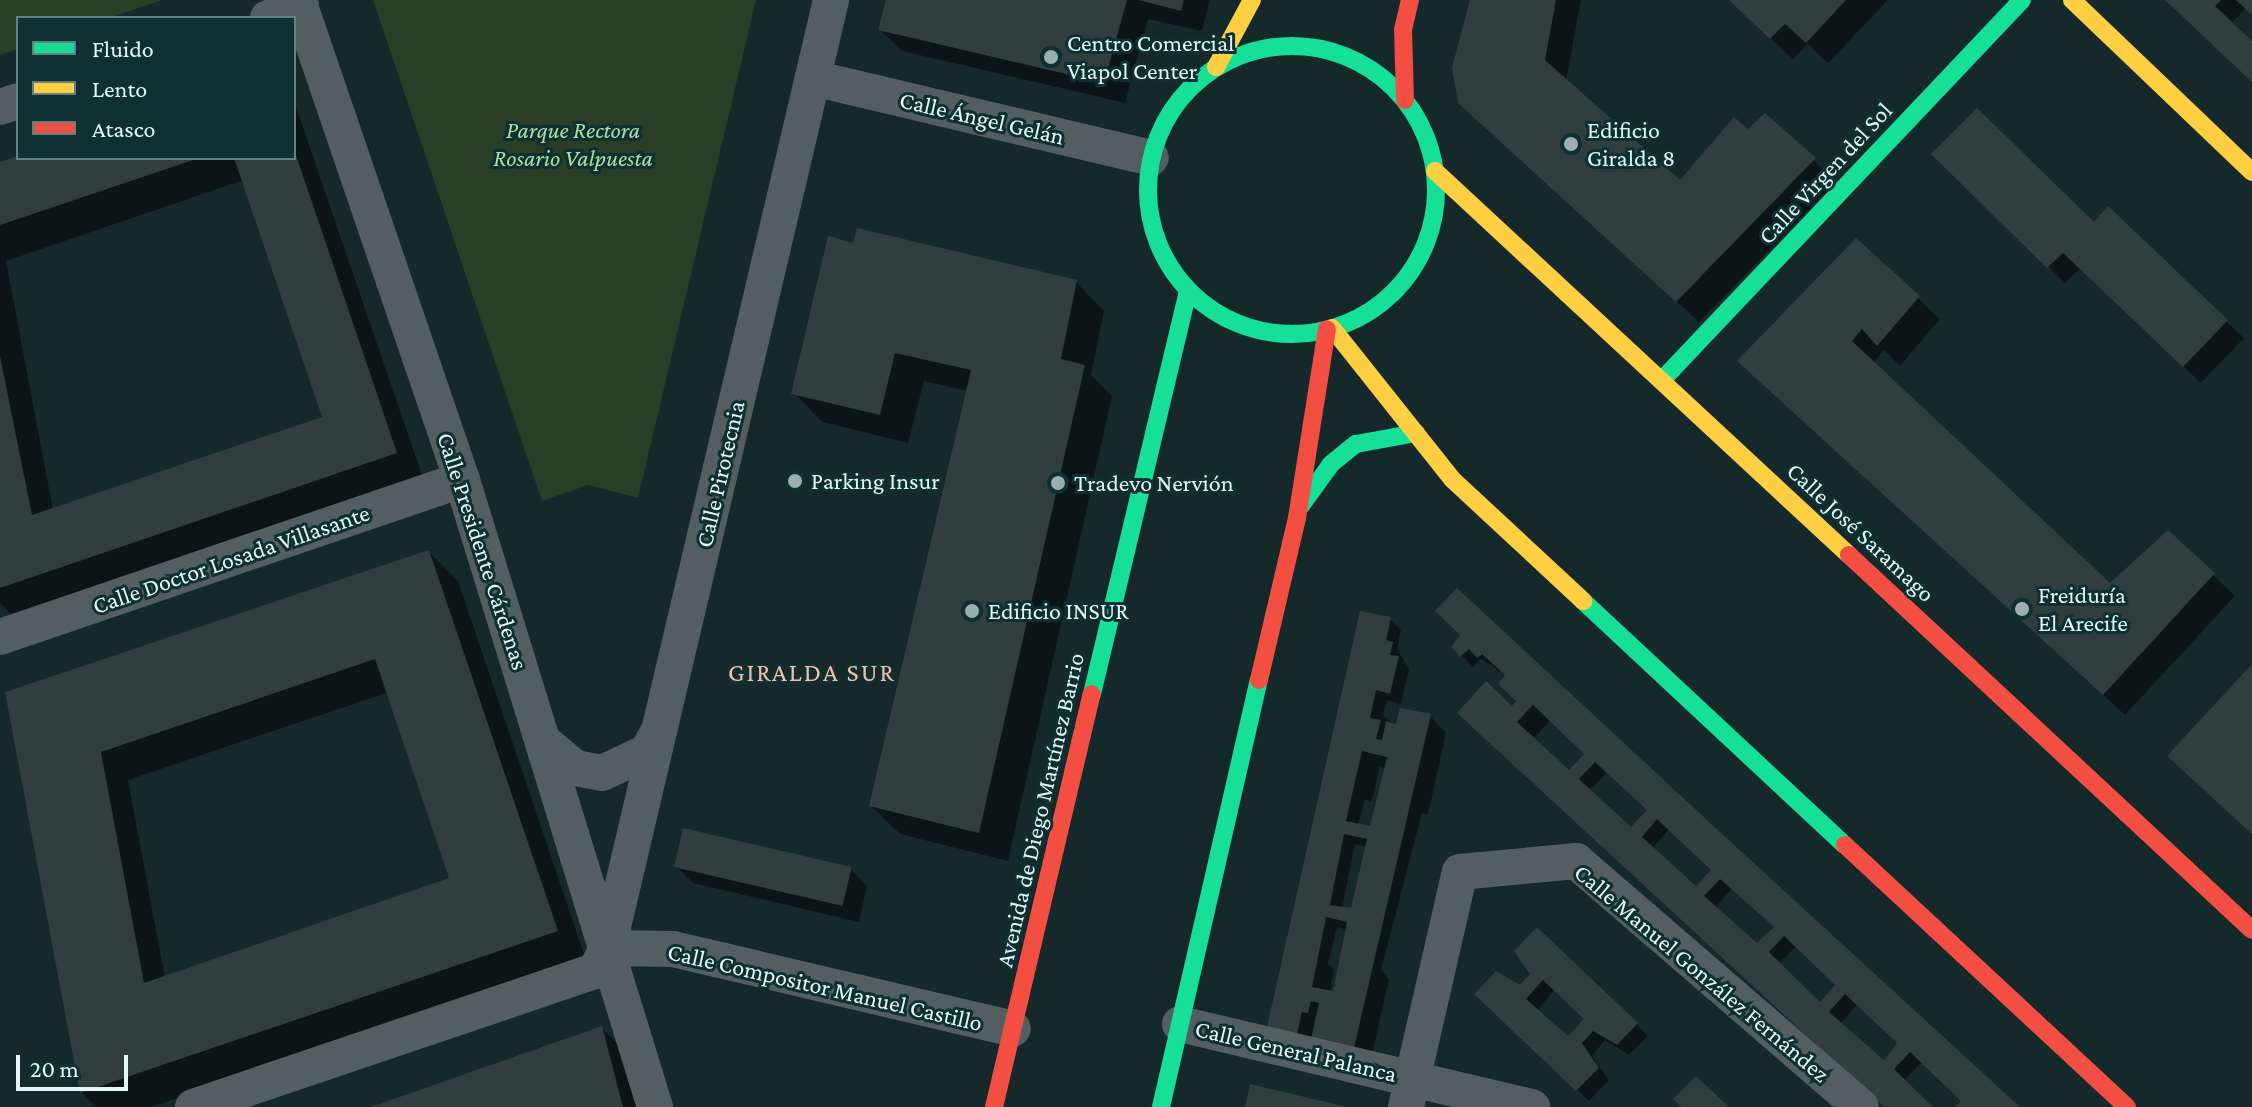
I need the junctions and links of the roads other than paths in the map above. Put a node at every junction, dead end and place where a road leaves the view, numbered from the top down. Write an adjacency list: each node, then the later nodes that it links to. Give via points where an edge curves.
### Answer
1 (831, 0): 8 (street, Calle Pirotecnia)
2 (1252, 0): 7 (main road)
3 (1410, 0): 9 (main road, via 1403,30)
4 (2022, 0): 15 (main road, Calle Virgen del Sol)
5 (2072, 0): 12 (main road)
6 (296, 27): 17 (street, Calle Presidente Cárdenas)
7 (1216, 67): 9 (main road, via 1272,47 1331,51 1372,70); 10 (main road, via 1186,91 1164,122)
8 (813, 78): 10 (street, Calle Ángel Gelán); 20 (street, Calle Pirotecnia)
9 (1405, 100): 11 (main road, via 1425,133)
10 (1151, 158): 13 (main road, via 1147,193 1152,229)
11 (1435, 171): 14 (main road, via 1434,214 1421,256 1384,301); 15 (main road, Calle José Saramago)
12 (2252, 172)
13 (1188, 290): 14 (main road, via 1219,314 1255,329 1294,334); 25 (main road, Avenida de Diego Martínez Barrio)
14 (1330, 329): 16 (main road); 18 (main road)
15 (1663, 379): 22 (main road, Calle José Saramago)
16 (1416, 433): 18 (main road, via 1356,444 1331,464); 27 (main road, via 1453,480)
17 (462, 480): 19 (street, Calle Doctor Losada Villasante); 21 (street, Calle Presidente Cárdenas)
18 (1298, 510): 24 (main road)
19 (0, 637)
20 (661, 727): 21 (street, via 647,752 602,773 575,768); 23 (street, Calle Pirotecnia)
21 (543, 741): 23 (street, Calle Presidente Cárdenas)
22 (2252, 930)
23 (608, 948): 25 (street, Calle Compositor Manuel Castillo, via 673,949); 28 (street, via 595,971); 29 (street, Calle Presidente Cárdenas)
24 (1180, 1024): 26 (street, Calle General Palanca); 31 (main road)
25 (1013, 1029): 30 (main road, Avenida de Diego Martínez Barrio)
26 (1409, 1093): 32 (street, Calle General Palanca); 33 (street, Calle Manuel González Fernández, via 1460,872 1576,861)
27 (2115, 1104)
28 (193, 1107)
29 (655, 1107)
30 (994, 1107)
31 (1161, 1107)
32 (1532, 1107)
33 (1861, 1107)

